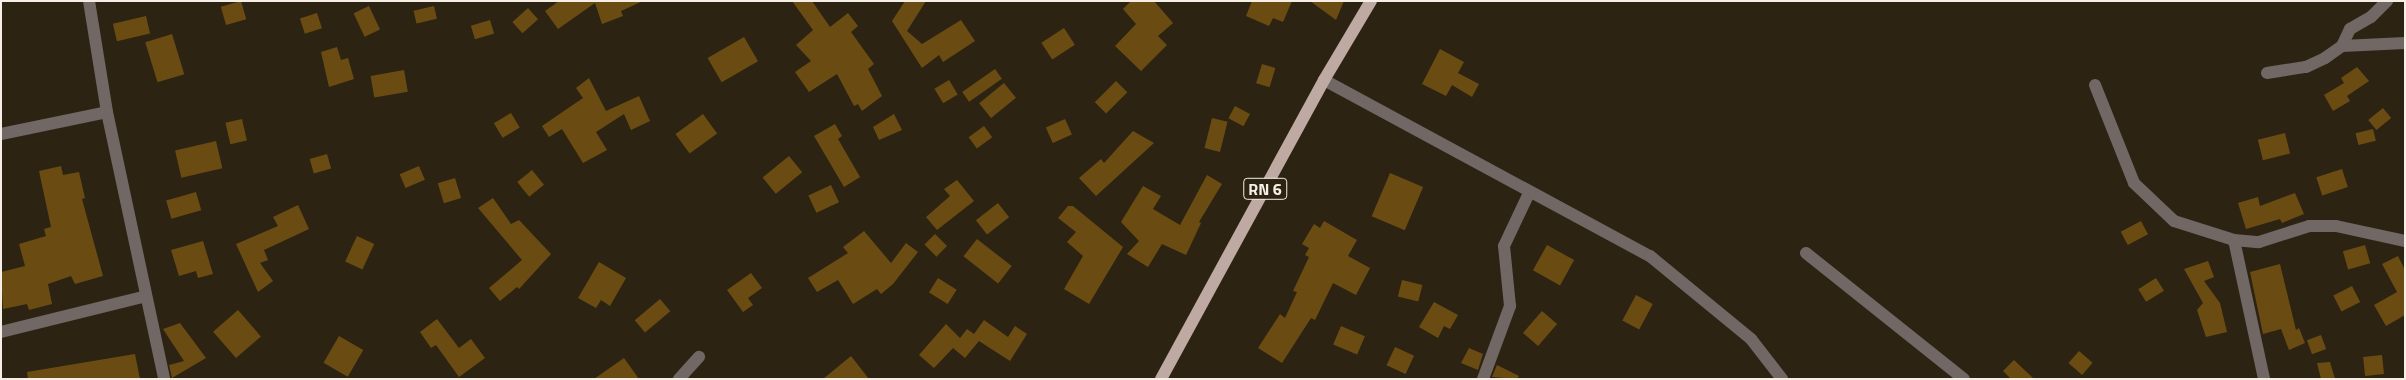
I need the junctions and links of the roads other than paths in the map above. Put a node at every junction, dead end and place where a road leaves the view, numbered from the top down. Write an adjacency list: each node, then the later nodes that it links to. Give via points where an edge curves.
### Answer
1 (89, 1): 9 (street)
2 (1371, 1): 7 (main road, RN 6)
3 (2388, 1): 5 (street, via 2371,17 2350,29)
4 (2405, 43): 5 (street)
5 (2342, 46): 6 (street, via 2306,67)
6 (2267, 73)
7 (1324, 80): 11 (street); 20 (main road, RN 6)
8 (2095, 85): 12 (street, via 2134,183 2174,221)
9 (107, 112): 10 (street); 15 (street)
10 (1, 134)
11 (1529, 193): 21 (street, via 1504,246 1510,306); 22 (street, via 1650,256 1752,339)
12 (2234, 240): 13 (street, via 2258,242 2309,226 2336,226); 24 (street)
13 (2405, 241)
14 (1806, 253): 23 (street)
15 (146, 296): 16 (street); 18 (street)
16 (1, 332)
17 (699, 357): 19 (street)
18 (164, 379)
19 (678, 379)
20 (1161, 379)
21 (1482, 379)
22 (1782, 379)
23 (1964, 379)
24 (2264, 379)

